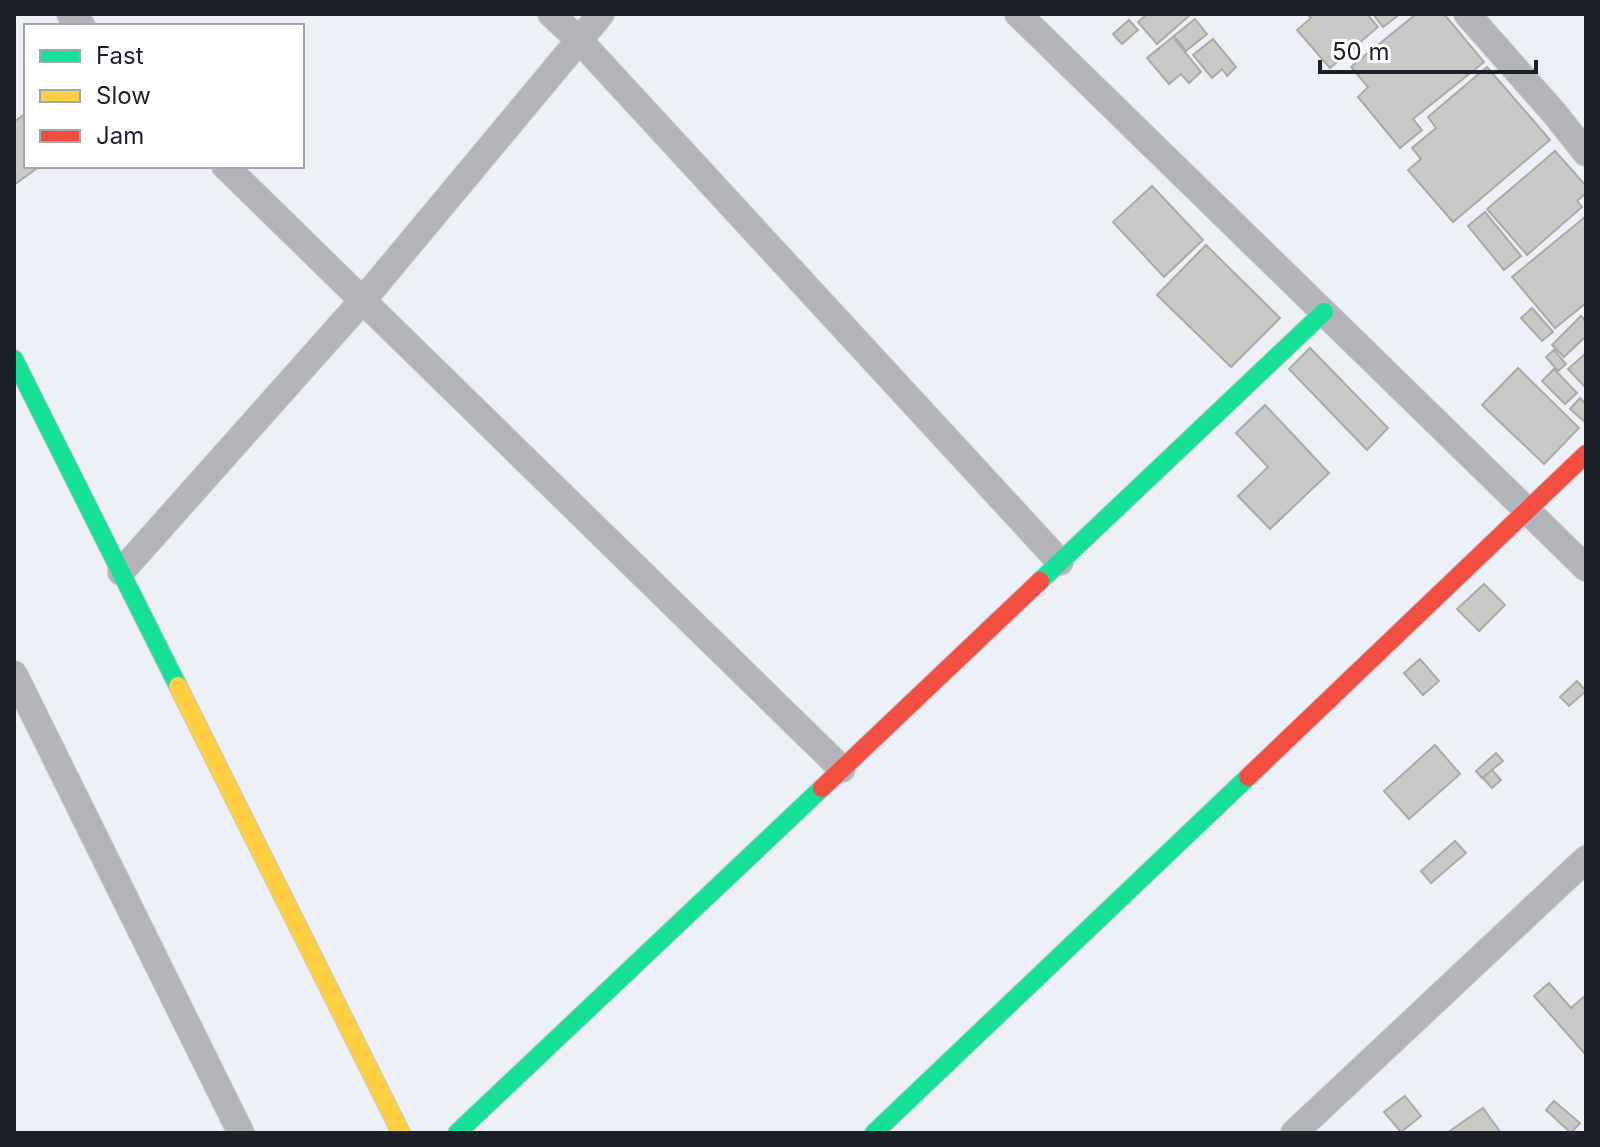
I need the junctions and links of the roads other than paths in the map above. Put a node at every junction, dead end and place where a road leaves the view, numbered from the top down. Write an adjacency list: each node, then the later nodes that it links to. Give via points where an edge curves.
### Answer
1 (551, 14): 5 (street)
2 (601, 14): 5 (street)
3 (1018, 14): 9 (street)
4 (1467, 14): 6 (street)
5 (579, 40): 8 (street); 13 (street)
6 (1586, 153)
7 (227, 168): 8 (street)
8 (363, 300): 15 (street); 17 (street)
9 (1324, 312): 12 (street); 13 (street)
10 (14, 359): 15 (street)
11 (1586, 454): 12 (street)
12 (1528, 511): 14 (street); 22 (street)
13 (1060, 562): 17 (street)
14 (1586, 568)
15 (121, 572): 20 (street)
16 (14, 674): 19 (street)
17 (842, 769): 21 (street)
18 (1586, 859): 23 (street)
19 (241, 1133)
20 (401, 1133)
21 (457, 1133)
22 (874, 1133)
23 (1294, 1133)

